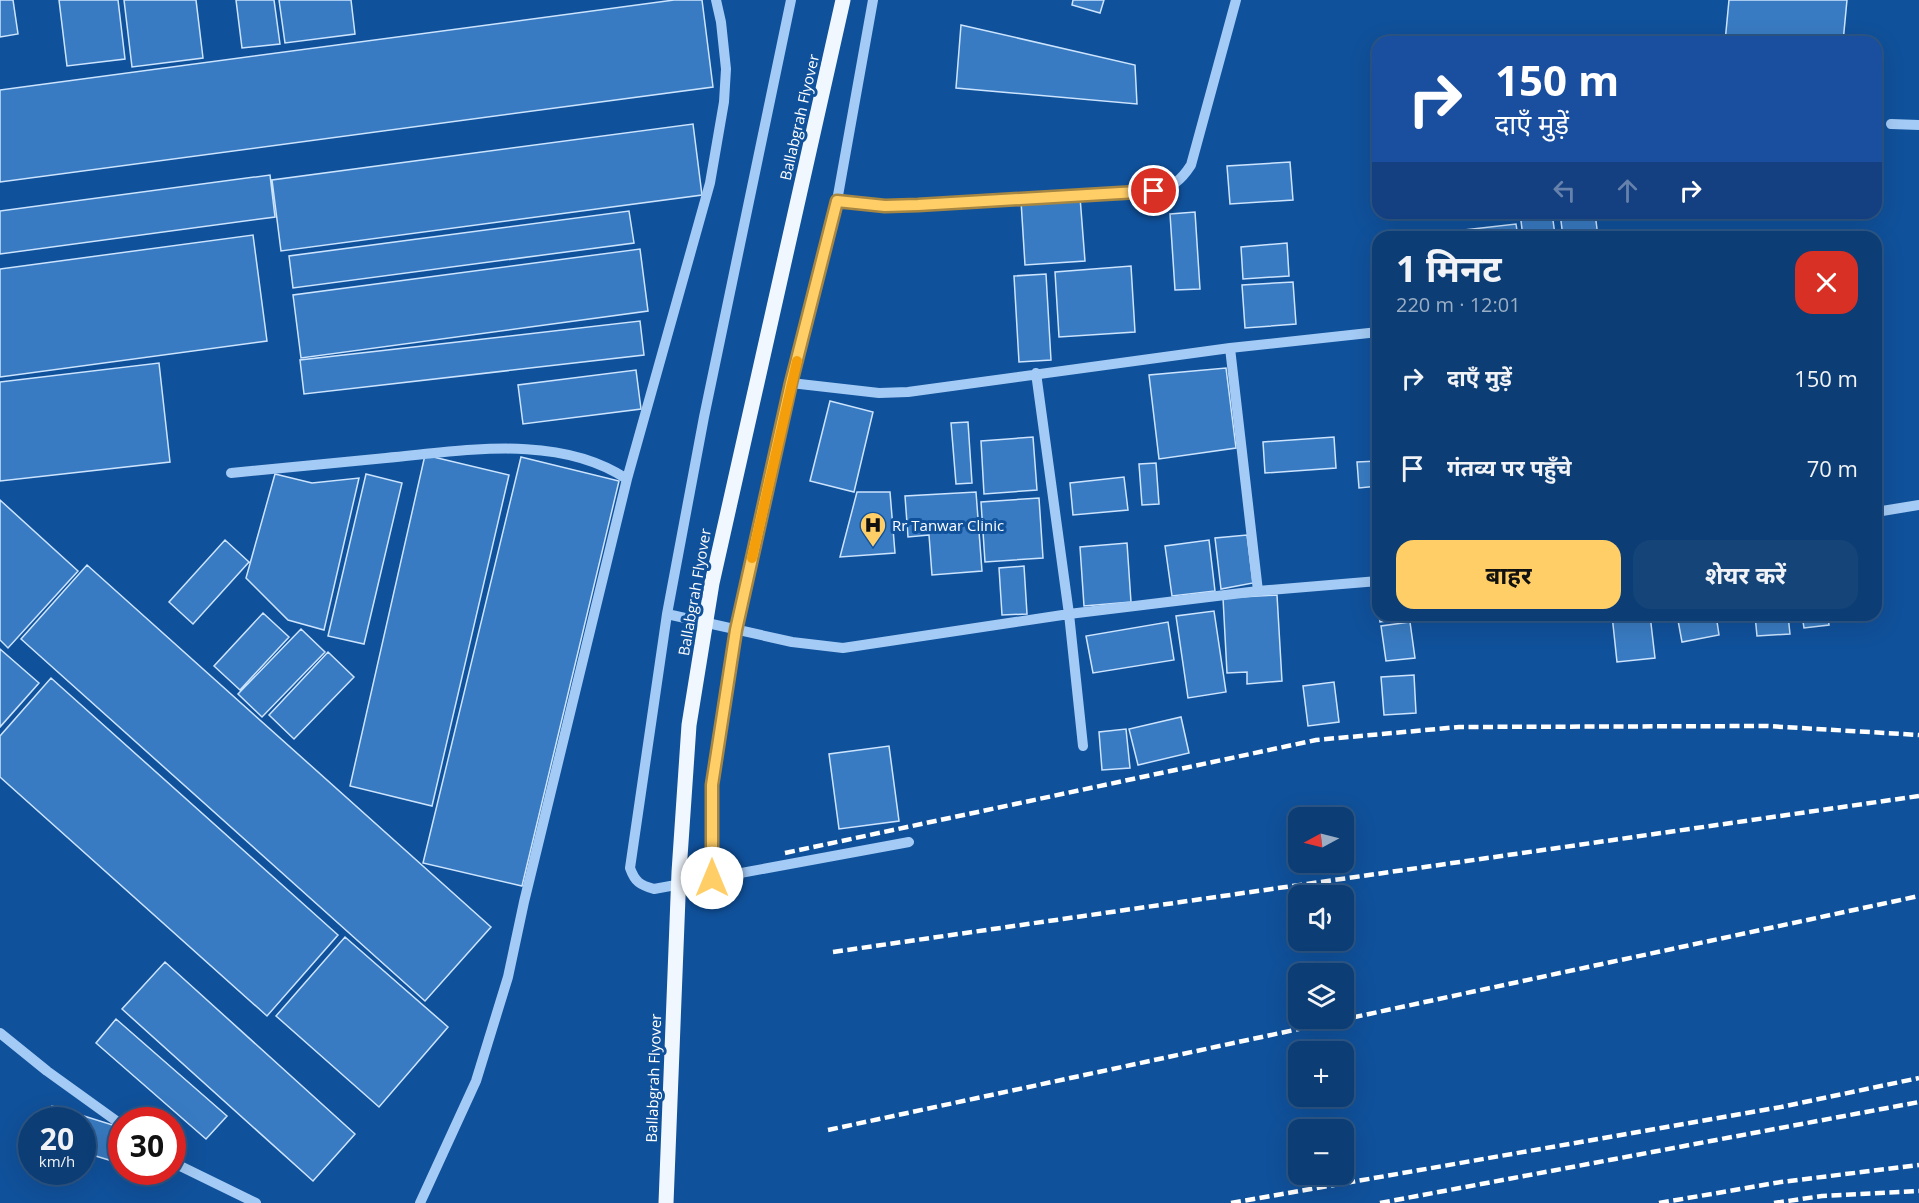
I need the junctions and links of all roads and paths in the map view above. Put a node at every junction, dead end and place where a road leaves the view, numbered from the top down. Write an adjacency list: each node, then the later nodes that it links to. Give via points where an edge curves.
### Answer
1 (716, 0): 14 (street, via 726,69 717,148)
2 (791, 0): 19 (street)
3 (843, 0): 30 (main road, Ballabgrah Flyover, via 714,572 689,725)
4 (873, 0): 8 (street)
5 (1236, 0): 8 (street, via 1191,165 1183,178 1170,186 1154,191 918,205)
6 (1892, 124): 7 (street)
7 (1919, 125)
8 (837, 201): 12 (street)
9 (1372, 333): 10 (street)
10 (1230, 348): 11 (street); 18 (street)
11 (1036, 373): 12 (street, via 908,392 868,392); 20 (street)
12 (791, 383): 21 (street)
13 (231, 473): 14 (street, via 492,448 538,450 582,459 610,468)
14 (627, 479): 29 (street, via 489,1043 476,1081)
15 (1919, 505): 16 (street)
16 (1882, 511)
17 (1372, 582): 18 (street)
18 (1258, 591): 20 (street)
19 (667, 614): 21 (street); 24 (street, via 630,868 641,886 654,889)
20 (1069, 614): 21 (street, via 843,648); 22 (street)
21 (736, 630): 24 (street, via 712,785)
22 (1083, 746)
23 (909, 842): 24 (street)
24 (712, 878)
25 (0, 1033): 26 (street)
26 (108, 1115)
27 (186, 1169): 28 (street)
28 (256, 1203)
29 (420, 1203)
30 (666, 1203)

